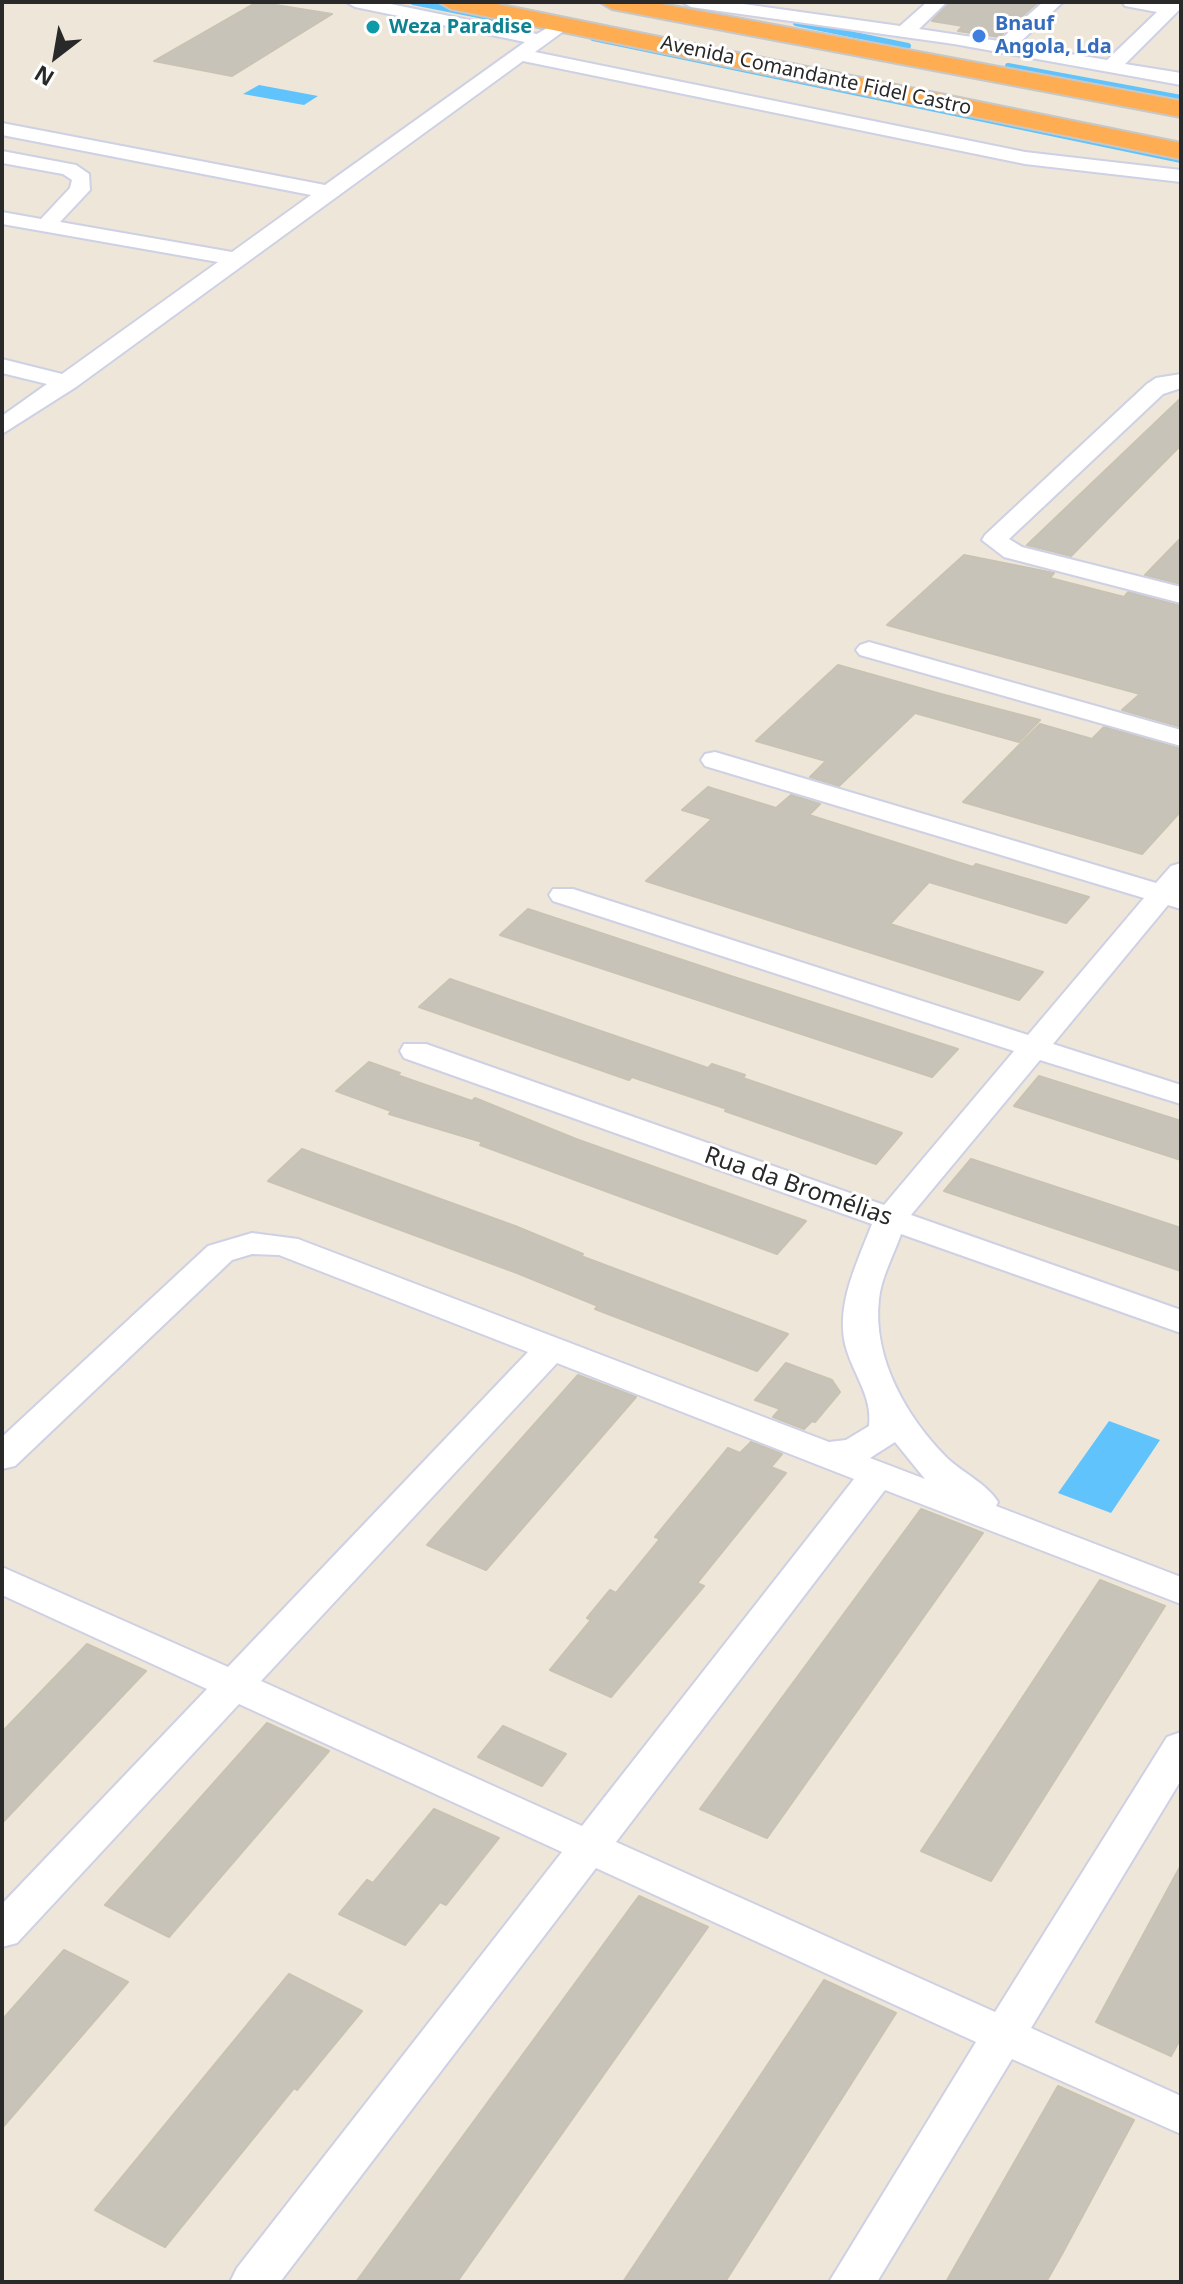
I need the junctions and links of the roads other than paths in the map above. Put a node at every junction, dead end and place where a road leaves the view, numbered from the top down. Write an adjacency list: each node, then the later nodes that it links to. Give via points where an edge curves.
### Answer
1 (355, 2): 13 (street)
2 (451, 2): 11 (highway, Avenida Comandante Fidel Castro)
3 (612, 2): 17 (highway, Avenida Comandante Fidel Castro)
4 (817, 2): 10 (street)
5 (938, 2): 12 (street)
6 (1054, 2): 15 (street)
7 (1131, 2): 9 (street)
8 (698, 3): 10 (street)
9 (1173, 5): 18 (street)
10 (799, 18): 12 (street)
11 (562, 24): 13 (street); 24 (highway, Avenida Comandante Fidel Castro)
12 (904, 32): 14 (street)
13 (540, 40): 16 (street)
14 (974, 43): 15 (street); 17 (street)
15 (1003, 48): 18 (street)
16 (521, 55): 26 (street, via 933,141 1072,166); 27 (street)
17 (944, 65): 21 (highway, Avenida Comandante Fidel Castro)
18 (1111, 67): 20 (street)
19 (673, 75): 26 (street, via 1071,159)
20 (1181, 79)
21 (1181, 109)
22 (2, 129): 23 (street)
23 (41, 137): 25 (street); 27 (street)
24 (1181, 151)
25 (5, 158): 29 (street, via 69,169 82,178 80,190)
26 (1181, 176)
27 (332, 193): 30 (street)
28 (2, 218): 29 (street)
29 (44, 227): 30 (street)
30 (237, 259): 33 (street)
31 (2, 366): 33 (street)
32 (1181, 381): 35 (street, via 1155,389 994,540 1013,552)
33 (68, 382): 34 (street)
34 (2, 427)
35 (1181, 595)
36 (869, 650): 37 (street)
37 (1181, 738)
38 (715, 760): 39 (street)
39 (1175, 889): 41 (street)
40 (563, 895): 41 (street)
41 (1036, 1048): 43 (street); 44 (street)
42 (415, 1051): 44 (street, Rua da Bromélias)
43 (1181, 1095)
44 (890, 1219): 45 (street, Rua da Bromélias); 47 (street, via 862,1297 860,1321 862,1343)
45 (1181, 1322)
46 (550, 1350): 48 (street); 49 (street, via 286,1246 243,1243 220,1253); 56 (street)
47 (889, 1410): 48 (street, via 886,1431 870,1445 846,1454); 51 (street, via 948,1480)
48 (822, 1454): 50 (street)
49 (2, 1457)
50 (877, 1475): 51 (street); 58 (street)
51 (1025, 1532): 52 (street)
52 (1093, 1557): 53 (street); 55 (street)
53 (1181, 1569)
54 (2, 1580): 56 (street)
55 (1181, 1591)
56 (234, 1685): 58 (street); 59 (street)
57 (1181, 1747): 60 (street)
58 (590, 1847): 60 (street); 62 (street)
59 (2, 1931)
60 (1003, 2035): 61 (street); 63 (street)
61 (1181, 2116)
62 (253, 2282)
63 (852, 2282)

